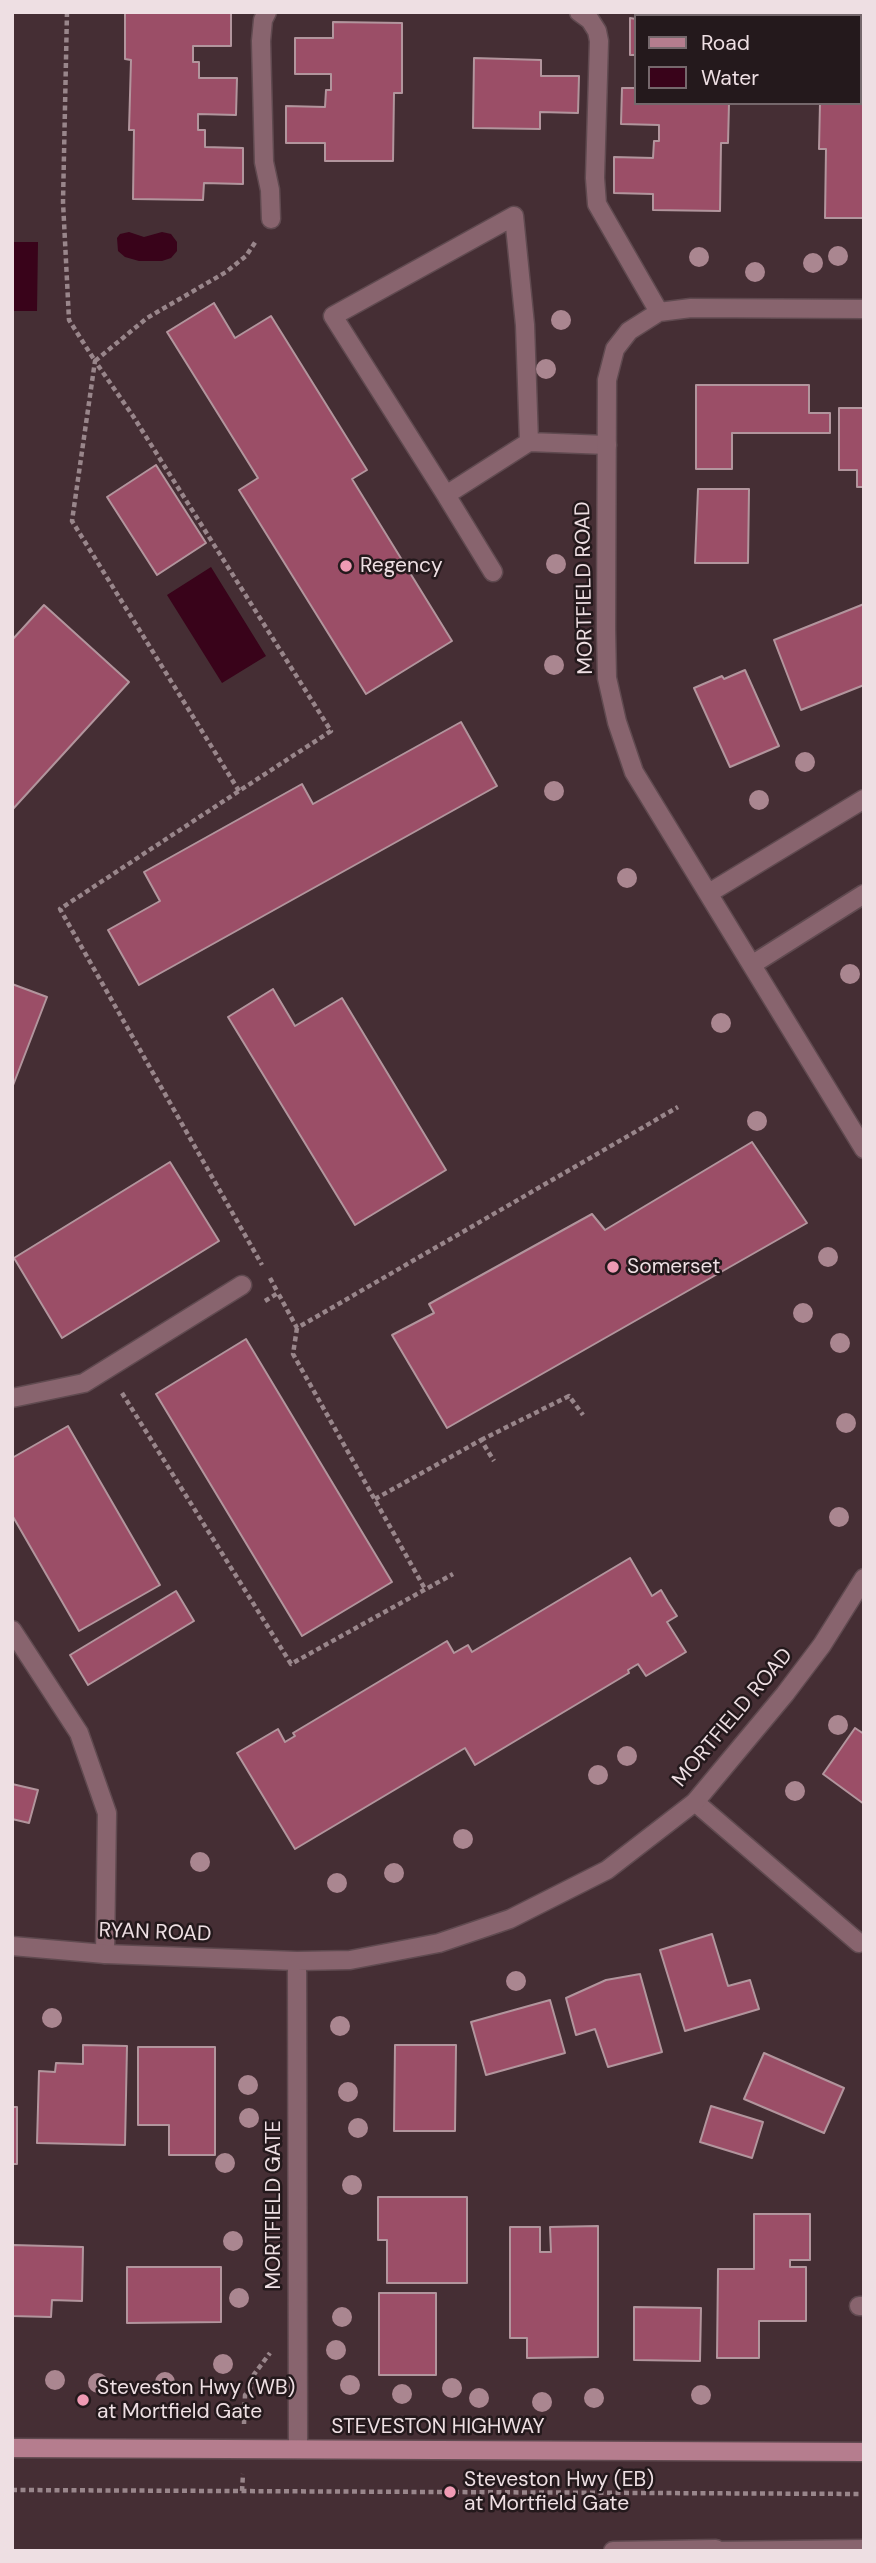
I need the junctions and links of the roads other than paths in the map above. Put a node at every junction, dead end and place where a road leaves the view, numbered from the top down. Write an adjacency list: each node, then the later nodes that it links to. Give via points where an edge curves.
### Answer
1 (267, 12): 3 (street, via 261,41 264,162)
2 (579, 12): 5 (street, via 590,20 599,41 597,204)
3 (271, 219)
4 (864, 309): 5 (street, MORTFIELD ROAD, via 723,307)
5 (659, 312): 7 (street, MORTFIELD ROAD, via 629,331 615,349 607,380)
6 (529, 442): 7 (street); 8 (street); 8 (street, via 525,325 514,216 333,316)
7 (607, 445): 11 (street, MORTFIELD ROAD, via 607,678 617,722 634,772)
8 (446, 495): 9 (street)
9 (493, 572)
10 (864, 799): 11 (street)
11 (709, 893): 13 (street, MORTFIELD ROAD)
12 (864, 894): 13 (street)
13 (753, 964): 14 (street, MORTFIELD ROAD)
14 (864, 1149)
15 (242, 1285): 16 (street, via 84,1383)
16 (12, 1398)
17 (864, 1578): 19 (street, MORTFIELD ROAD, via 785,1694)
18 (12, 1630): 22 (street, via 79,1733 107,1813)
19 (695, 1802): 20 (street); 23 (street, MORTFIELD ROAD, via 607,1870 510,1919 439,1943 350,1961)
20 (859, 1943)
21 (12, 1946): 22 (street, RYAN ROAD)
22 (105, 1954): 23 (street, RYAN ROAD)
23 (297, 1961): 25 (street, MORTFIELD GATE)
24 (12, 2448): 25 (main road, STEVESTON HIGHWAY)
25 (298, 2449): 26 (main road, STEVESTON HIGHWAY)
26 (864, 2452)
27 (864, 2549): 28 (street)
28 (716, 2550): 29 (street)
29 (612, 2551)

